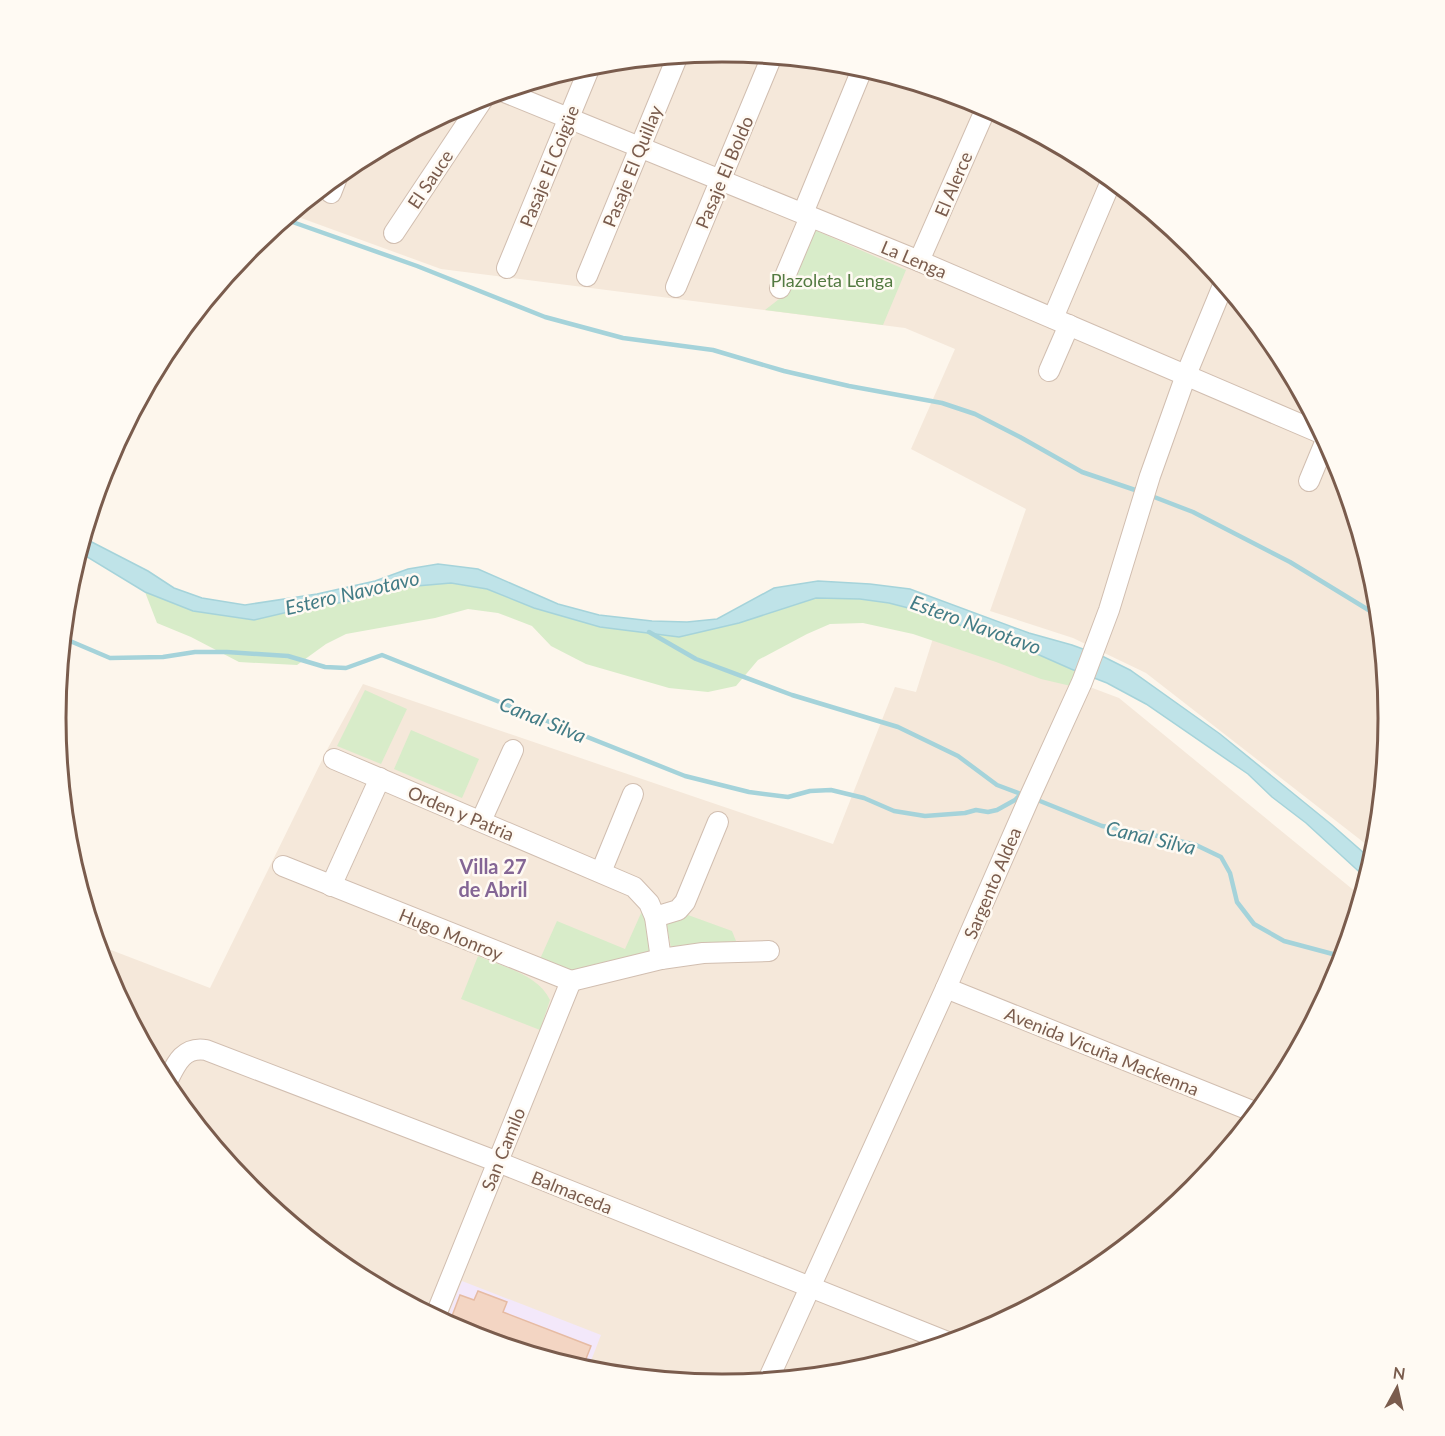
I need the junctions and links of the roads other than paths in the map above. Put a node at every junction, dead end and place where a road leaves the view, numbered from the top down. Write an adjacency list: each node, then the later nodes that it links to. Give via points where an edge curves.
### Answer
1 (769, 63): 10 (street, Pasaje El Boldo)
2 (675, 64): 9 (street, Pasaje El Quillay)
3 (586, 76): 8 (street, Pasaje El Coigüe)
4 (860, 76): 12 (street)
5 (515, 95): 8 (street, La Lenga)
6 (476, 109): 13 (street, El Sauce)
7 (983, 115): 14 (street, El Alerce)
8 (568, 119): 9 (street, La Lenga); 15 (street, Pasaje El Coigüe)
9 (640, 148): 10 (street, La Lenga); 16 (street, Pasaje El Quillay)
10 (721, 180): 12 (street, La Lenga); 17 (street, Pasaje El Boldo)
11 (1109, 188): 20 (street)
12 (806, 215): 14 (street, La Lenga); 18 (street)
13 (394, 233)
14 (920, 261): 20 (street, La Lenga)
15 (507, 268)
16 (587, 276)
17 (676, 287)
18 (780, 288)
19 (1221, 291): 22 (street, Sargento Aldea)
20 (1061, 321): 21 (street); 22 (street, La Lenga)
21 (1049, 371)
22 (1186, 375): 23 (street, La Lenga); 39 (street, Sargento Aldea, via 1098,645)
23 (1311, 429)
24 (1322, 451): 25 (street)
25 (1309, 481)
26 (513, 750): 30 (street)
27 (334, 759): 28 (street, Orden y Patria)
28 (380, 778): 30 (street, Orden y Patria); 34 (street)
29 (633, 794): 33 (street)
30 (481, 821): 33 (street, Orden y Patria)
31 (718, 822): 35 (street, via 685,902 678,909)
32 (283, 866): 34 (street, Hugo Monroy)
33 (601, 872): 35 (street, Orden y Patria, via 634,886 650,903)
34 (331, 886): 38 (street, Hugo Monroy)
35 (655, 917): 37 (street, Orden y Patria)
36 (769, 951): 37 (street)
37 (661, 959): 38 (street)
38 (571, 981): 42 (street, San Camilo)
39 (946, 988): 41 (street, Avenida Vicuña Mackenna); 43 (street, Sargento Aldea)
40 (171, 1074): 42 (street, Balmaceda, via 181,1057 192,1050 206,1050)
41 (1249, 1110)
42 (498, 1162): 43 (street, Balmaceda); 44 (street, San Camilo)
43 (810, 1288): 45 (street, Balmaceda); 46 (street, Sargento Aldea)
44 (438, 1310)
45 (939, 1338)
46 (771, 1372)

